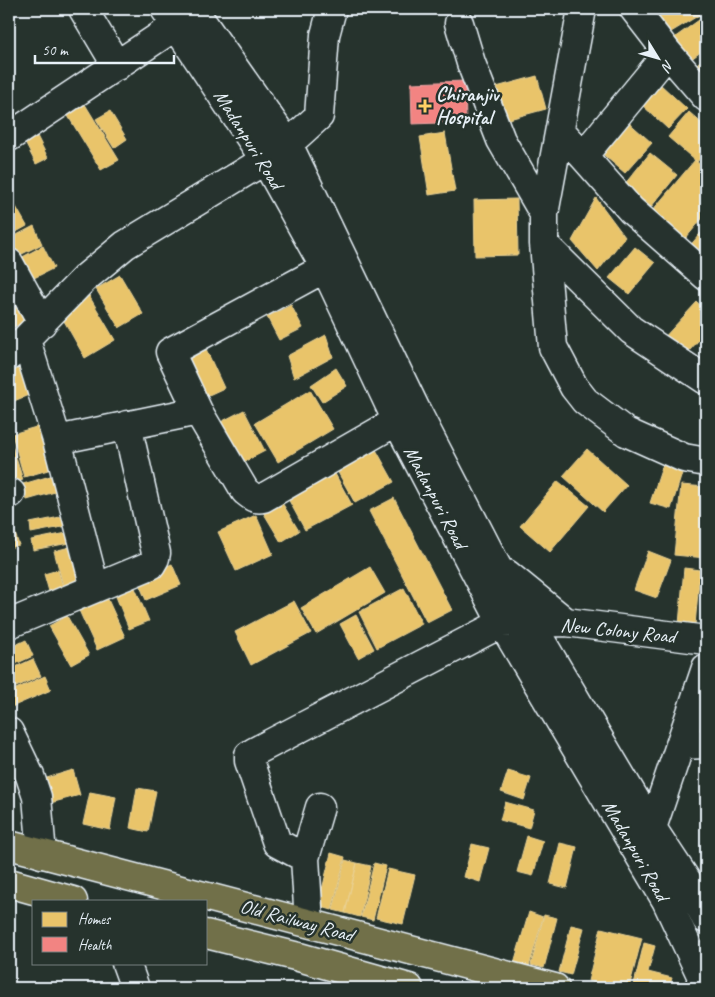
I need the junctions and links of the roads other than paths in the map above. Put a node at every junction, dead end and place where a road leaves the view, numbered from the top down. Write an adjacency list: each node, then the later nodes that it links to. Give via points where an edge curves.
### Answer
1 (83, 9): 8 (street)
2 (332, 9): 12 (street, via 325,35 319,116)
3 (582, 9): 10 (street)
4 (634, 9): 7 (street)
5 (183, 14): 8 (street); 12 (street, Madanpuri Road); 14 (street, Madanpuri Road)
6 (460, 23): 15 (street, via 501,140)
7 (668, 53): 9 (street); 13 (street)
8 (117, 66): 11 (street)
9 (706, 97)
10 (560, 130): 13 (street); 15 (street)
11 (9, 137)
12 (288, 144): 14 (street); 27 (street, Madanpuri Road, via 416,410)
13 (583, 156): 19 (street, via 631,210)
14 (265, 160): 18 (street, Madanpuri Road); 20 (street, via 125,246 84,279)
15 (544, 214): 16 (street)
16 (544, 244): 21 (street, via 631,330); 26 (street, via 553,347 574,387 585,401 626,432 684,458)
17 (9, 263): 20 (street)
18 (325, 268): 22 (street, via 170,352); 23 (street, Madanpuri Road)
19 (706, 276)
20 (26, 339): 25 (street)
21 (706, 380)
22 (198, 411): 23 (street, via 245,491 258,499); 24 (street)
23 (397, 421): 30 (street, Madanpuri Road)
24 (127, 425): 25 (street); 28 (street, via 156,558 148,567)
25 (57, 440): 28 (street)
26 (706, 462)
27 (496, 565): 29 (street); 31 (street, Madanpuri Road)
28 (94, 588): 32 (street)
29 (566, 622): 31 (street, New Colony Road); 33 (street, New Colony Road)
30 (502, 623): 31 (street, New Colony Road); 38 (street, Madanpuri Road); 41 (street, via 250,755 277,843)
31 (529, 623): 38 (street, Madanpuri Road)
32 (9, 624)
33 (706, 640)
34 (706, 668): 36 (street)
35 (9, 732): 40 (street, via 30,776 36,797)
36 (693, 744): 38 (street)
37 (320, 807): 41 (street)
38 (643, 836): 42 (street, Madanpuri Road); 53 (street, Madanpuri Road, via 666,900 701,975)
39 (9, 845): 40 (main road, Old Railway Road)
40 (42, 854): 46 (main road, Old Railway Road)
41 (305, 858): 46 (street)
42 (697, 879): 45 (street, Madanpuri Road)
43 (9, 883): 44 (main road)
44 (69, 900)
45 (706, 919)
46 (309, 923): 48 (main road); 52 (main road, Old Railway Road)
47 (208, 934): 48 (main road, Old Railway Road)
48 (299, 957): 51 (main road, Old Railway Road)
49 (126, 964): 50 (street)
50 (135, 988)
51 (409, 988)
52 (555, 988)
53 (701, 988)

